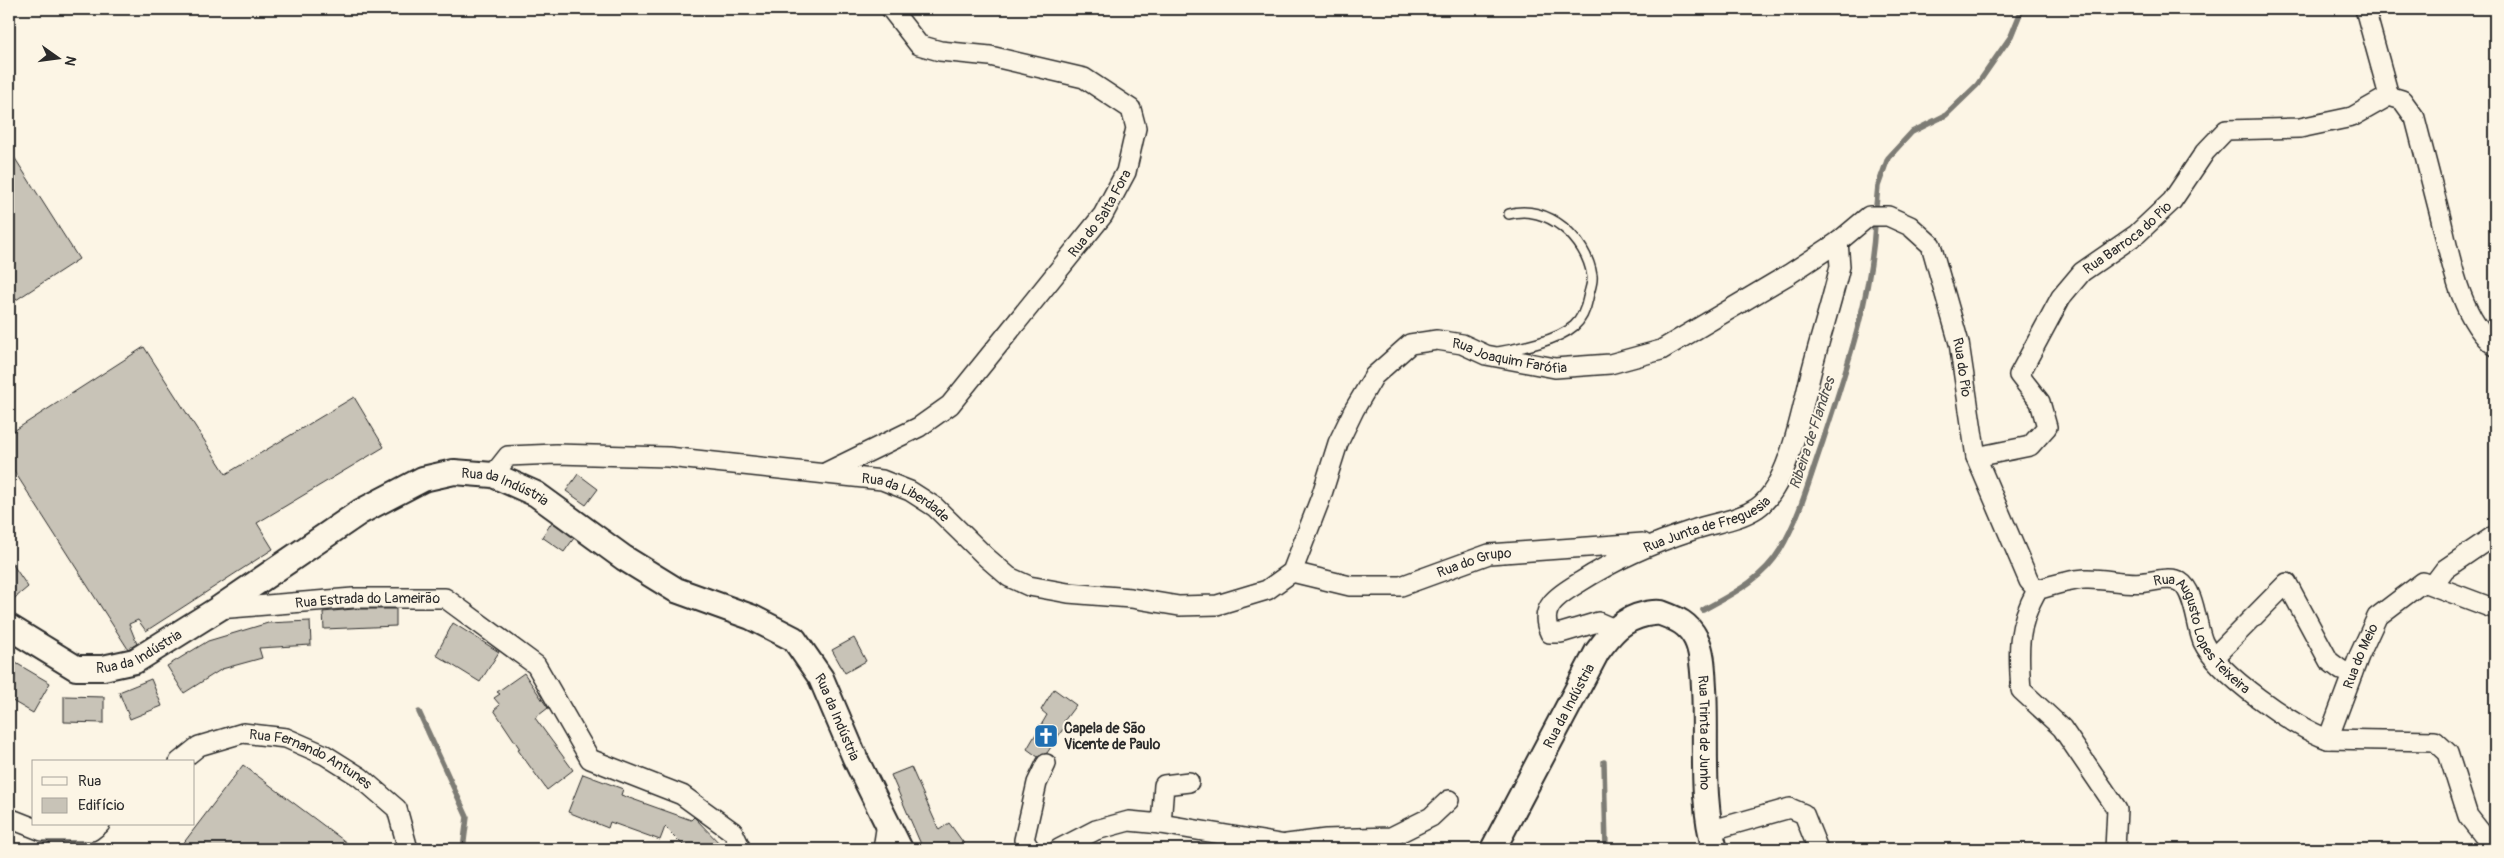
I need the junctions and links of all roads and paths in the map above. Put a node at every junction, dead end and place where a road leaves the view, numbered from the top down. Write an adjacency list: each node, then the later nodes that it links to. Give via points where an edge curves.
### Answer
1 (891, 9): 9 (street, Rua do Salta Fora, via 919,45 940,51 990,56 1084,78 1131,109 1136,128 1126,172 1103,215 950,405 920,427)
2 (2365, 9): 3 (street)
3 (2389, 96): 6 (street, via 2402,100 2415,118 2455,274 2472,318 2486,339); 8 (street, Rua Barroca do Pio, via 2352,117 2300,128 2226,130 2204,152 2172,201 2137,234 2082,272 2062,297 2019,375 2040,402 2046,427 2030,446)
4 (1509, 214): 7 (lane, via 1517,211 1531,213 1562,226 1579,244 1588,260 1592,278 1586,309 1574,326 1550,339)
5 (1838, 242): 7 (street, Rua Joaquim Farófia, via 1743,303 1661,350 1610,364 1555,368); 8 (street, Rua do Pio, via 1869,216 1888,216 1910,226 1931,245 1959,343); 12 (street, Rua Junta de Freguesia, via 1840,266 1828,318 1794,441 1779,481 1759,507 1730,521)
6 (2495, 346)
7 (1486, 355): 13 (street, Rua Joaquim Farófia, via 1446,341 1410,344 1374,376 1338,443)
8 (1976, 457): 15 (street, Rua do Pio, via 2029,581)
9 (827, 473): 10 (street, Rua da Liberdade, via 668,457 556,454 508,456); 13 (street, Rua da Liberdade, via 882,480 910,491 935,507 1009,577 1029,586 1179,606 1217,605 1267,590)
10 (492, 475): 16 (street, Rua da Indústria, via 454,472 423,479 360,512); 29 (street, Rua da Indústria, via 536,494 624,558 676,590 751,617 794,639 821,678)
11 (2495, 535): 14 (street, via 2446,570)
12 (1658, 542): 13 (street, Rua do Grupo, via 1489,554 1401,586 1350,586); 20 (street, Rua Junta de Freguesia, via 1614,560 1560,594 1547,608 1545,624 1550,633 1598,622)
13 (1292, 572)
14 (2433, 585): 17 (street); 22 (street, Rua do Meio, via 2423,582 2377,617)
15 (2037, 590): 21 (street, Rua Augusto Lopes Teixeira, via 2086,579 2112,583 2167,579 2180,582 2189,593 2204,642); 42 (street, via 2025,612 2018,650 2021,690 2062,728 2116,809)
16 (218, 609): 19 (street, Rua da Indústria, via 135,661 103,668 76,668); 35 (street, Rua Estrada do Lameirão, via 353,598 445,598 536,665 590,759 682,795 733,832)
17 (2495, 609)
18 (1682, 620): 20 (street, Rua da Indústria, via 1656,612 1632,617); 32 (street, Rua Trinta de Junho, via 1697,640 1702,665)
19 (9, 627)
20 (1614, 629): 40 (street, Rua da Indústria, via 1597,652)
21 (2214, 657): 22 (street, via 2288,583 2328,661); 23 (street, Rua Augusto Lopes Teixeira, via 2261,701 2313,734)
22 (2352, 674): 23 (street, Rua do Meio)
23 (2328, 739): 43 (street, Rua Augusto Lopes Teixeira, via 2435,741 2448,753 2468,816)
24 (182, 760): 34 (street, Rua Fernando Antunes, via 199,746 243,733 286,738 360,777 397,809)
25 (1046, 764): 38 (street, via 1037,783 1024,840)
26 (1190, 782): 30 (street, via 1164,785)
27 (1449, 800): 33 (street, via 1431,817 1391,837 1326,839)
28 (9, 818): 31 (street, via 42,831 91,831)
29 (887, 823): 36 (street); 37 (street, Rua da Indústria)
30 (1161, 824): 33 (street); 39 (street, via 1129,821 1112,825)
31 (97, 826)
32 (1712, 840): 41 (street, via 1790,808 1804,814)
33 (1293, 847)
34 (408, 849)
35 (741, 849)
36 (883, 849)
37 (900, 849)
38 (1030, 849)
39 (1059, 849)
40 (1493, 849)
41 (1818, 849)
42 (2115, 849)
43 (2494, 849)

